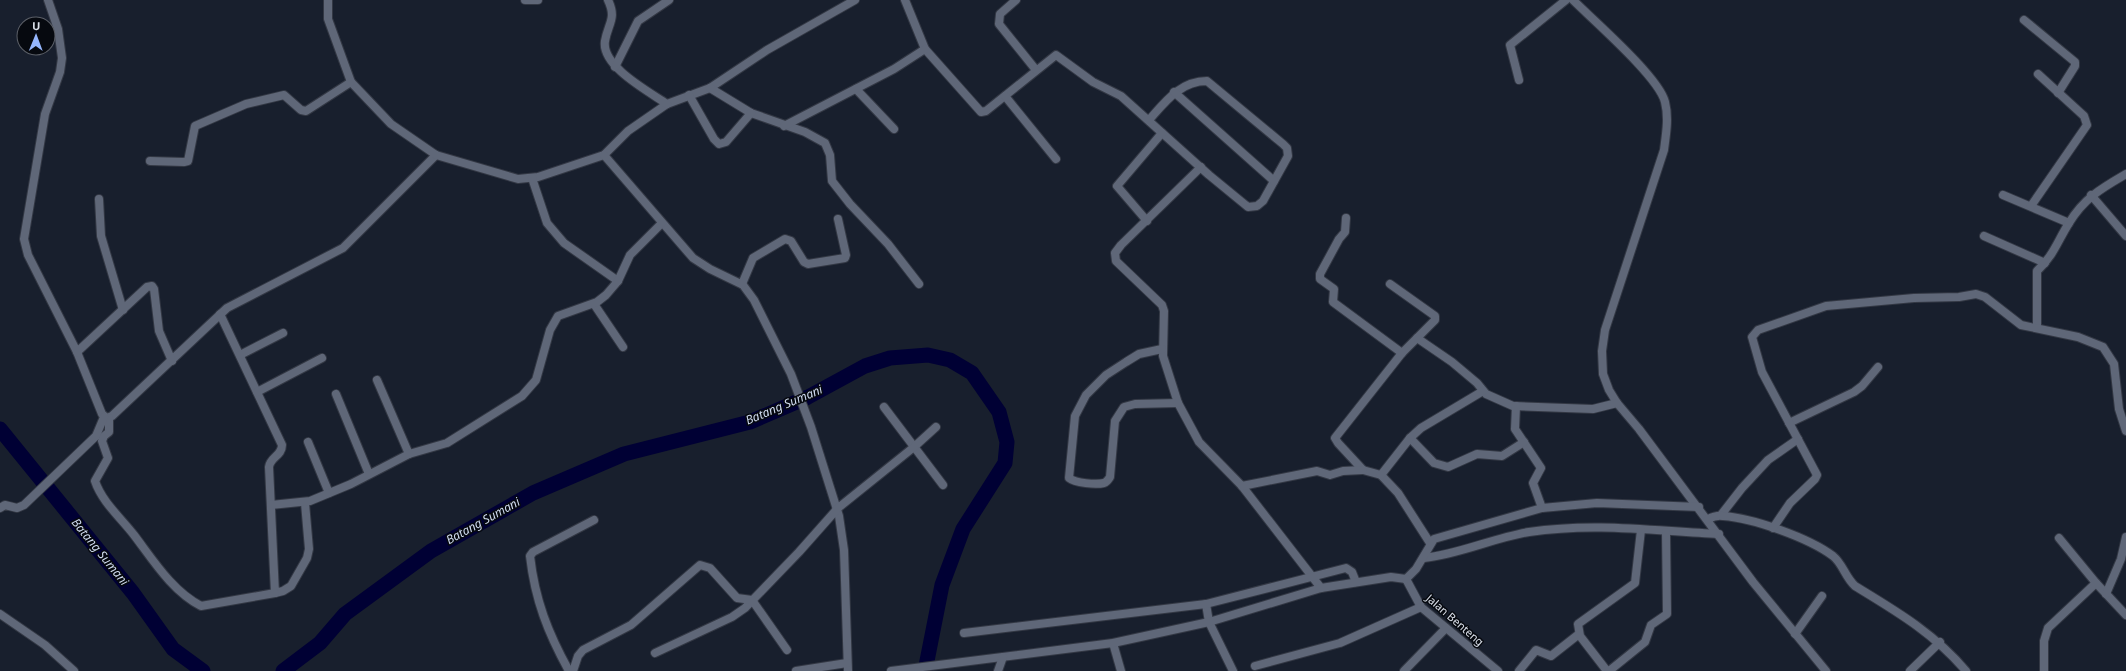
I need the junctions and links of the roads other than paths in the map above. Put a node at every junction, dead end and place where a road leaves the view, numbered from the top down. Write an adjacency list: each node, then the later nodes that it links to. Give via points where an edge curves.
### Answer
1 (48, 0): 64 (street, via 58,29 62,58 60,72 45,114 24,238 28,255)
2 (328, 0): 19 (street, via 328,19)
3 (525, 0): 4 (street)
4 (538, 0)
5 (608, 0): 15 (street, via 613,14 605,48 607,57)
6 (669, 0): 12 (street)
7 (855, 0): 20 (street, via 772,47)
8 (905, 0): 14 (street)
9 (1016, 0): 16 (street, via 1000,14 1000,24)
10 (1566, 0): 18 (street, via 1510,44)
11 (1573, 0): 75 (street, via 1652,77 1665,100 1667,124 1664,150 1605,330 1602,351 1603,374)
12 (658, 3): 15 (street, via 638,22)
13 (2024, 20): 23 (street, via 2075,62)
14 (925, 48): 21 (street, via 894,69); 25 (street, via 979,111 986,111)
15 (615, 67): 26 (street)
16 (1036, 70): 25 (street); 28 (street, via 1056,55 1094,82 1121,96)
17 (2038, 74): 23 (street)
18 (1520, 80)
19 (351, 82): 32 (street, via 391,124); 35 (street, via 306,111 301,110 284,95 241,106 195,126 188,160)
20 (710, 88): 24 (street); 27 (street)
21 (856, 89): 29 (street); 30 (street)
22 (1174, 92): 28 (street); 39 (street); 39 (street, via 1203,81 1210,82 1283,144 1287,148 1288,156)
23 (2058, 93): 43 (street, via 2084,116 2087,124)
24 (689, 95): 26 (street); 27 (street, via 719,144 726,142)
25 (1005, 96): 34 (street)
26 (667, 104): 33 (street, via 628,131)
27 (751, 113): 29 (street)
28 (1149, 120): 31 (street)
29 (784, 126): 54 (street, via 805,132 825,143 830,155 832,181 888,244)
30 (894, 129)
31 (1162, 133): 36 (street); 46 (street, via 1117,186)
32 (436, 155): 38 (street, via 518,179); 58 (street, via 343,248 232,305)
33 (604, 155): 38 (street); 48 (street)
34 (1056, 159)
35 (150, 161)
36 (1201, 168): 39 (street, via 1248,207 1257,206 1263,201); 46 (street)
37 (2126, 174): 41 (street)
38 (532, 178): 52 (street, via 547,223 564,243)
39 (1274, 181)
40 (2003, 194): 43 (street)
41 (2091, 195): 47 (street); 50 (street)
42 (99, 199): 57 (street, via 101,236)
43 (2030, 206): 47 (street)
44 (1346, 218): 65 (street, via 1345,232 1320,277 1322,282 1334,289 1333,302)
45 (838, 219): 53 (street, via 845,258 808,264 804,262 791,241 785,239 753,258)
46 (1147, 221): 63 (street, via 1121,246 1115,257 1119,265 1162,305)
47 (2069, 223): 51 (street, via 2051,258)
48 (662, 224): 52 (street, via 630,255); 53 (street, via 693,258)
49 (1984, 236): 51 (street)
50 (2126, 236)
51 (2045, 264): 59 (street, via 2037,271 2036,277)
52 (618, 281): 56 (street, via 611,291)
53 (742, 284): 97 (street, via 754,300 791,374)
54 (919, 284)
55 (1390, 284): 61 (street, via 1435,316 1435,320)
56 (594, 304): 62 (street); 87 (street, via 558,316 550,330 536,380 522,396 458,438)
57 (123, 310): 64 (street); 68 (street, via 146,287 153,287 159,331)
58 (220, 314): 66 (street); 68 (street)
59 (2037, 328): 79 (street, via 2021,325 1985,297 1976,294 1826,306 1758,330 1752,337 1759,363); 81 (street, via 2078,337 2103,347 2114,364 2119,409)
60 (283, 333): 66 (street)
61 (1417, 338): 65 (street); 71 (street, via 1452,362)
62 (624, 347)
63 (1162, 349): 74 (street); 74 (street, via 1139,354 1106,375 1086,395 1075,416 1069,478 1074,481 1102,484 1108,481 1115,421 1124,407)
64 (77, 352): 78 (street)
65 (1402, 353): 88 (street, via 1336,435 1338,443)
66 (240, 356): 72 (street)
67 (322, 358): 72 (street)
68 (172, 361): 78 (street)
69 (1878, 367): 79 (street, via 1854,392)
70 (377, 380): 87 (street)
71 (1483, 391): 76 (street); 82 (street, via 1425,425)
72 (257, 392): 95 (street, via 282,445 281,452 270,464)
73 (336, 394): 89 (street)
74 (1178, 403): 92 (street, via 1199,442)
75 (1617, 403): 76 (street, via 1593,409); 99 (street)
76 (1516, 406): 85 (street, via 1514,426)
77 (884, 407): 86 (street)
78 (106, 417): 96 (street, via 96,436 33,497 21,507 5,505); 116 (street, via 109,432 102,441 108,458 95,478 97,487 108,505 157,566 190,601 201,606)
79 (1789, 423): 83 (street)
80 (936, 427): 86 (street)
81 (2126, 431)
82 (1410, 438): 85 (street, via 1434,463 1448,467 1477,454 1502,456); 90 (street)
83 (1798, 439): 100 (street, via 1768,460); 103 (street, via 1817,477 1790,503)
84 (308, 442): 93 (street)
85 (1524, 442): 98 (street, via 1542,468 1533,483)
86 (914, 447): 91 (street); 97 (street)
87 (409, 454): 89 (street)
88 (1363, 470): 90 (street); 92 (street, via 1343,471 1330,475 1316,471)
89 (369, 474): 93 (street)
90 (1381, 475): 109 (street, via 1398,492)
91 (943, 485)
92 (1242, 486): 111 (street)
93 (329, 492): 94 (street)
94 (305, 503): 95 (street); 116 (street, via 309,549 307,558 291,586)
95 (271, 505): 116 (street)
96 (0, 508)
97 (838, 508): 119 (street); 135 (street, via 844,550)
98 (1542, 508): 99 (street, via 1597,503); 109 (street, via 1448,534)
99 (1699, 508): 101 (street)
100 (1721, 515): 101 (street); 103 (street)
101 (1708, 519): 106 (street)
102 (594, 520): 137 (street, via 533,552 530,556 541,614)
103 (1773, 528): 129 (street, via 1834,556 1854,586 1901,614)
104 (1641, 530): 105 (street); 110 (street, via 1616,526 1580,526 1529,532 1446,555); 127 (street, via 1636,583 1578,622)
105 (1666, 532): 106 (street); 147 (street, via 1667,614 1651,625 1645,642)
106 (1719, 534): 128 (street)
107 (2126, 536): 117 (street, via 2121,559)
108 (2059, 538): 114 (street)
109 (1430, 543): 110 (street)
110 (1424, 558): 112 (street)
111 (1313, 576): 113 (street, via 1346,568 1352,572); 115 (street); 120 (street)
112 (1406, 579): 113 (street, via 1391,577); 121 (street, Jalan Benteng)
113 (1356, 582): 115 (street)
114 (2096, 583): 117 (street); 151 (street, via 2048,628 2044,641)
115 (1321, 588): 124 (street)
116 (275, 593)
117 (2106, 594): 123 (street)
118 (1822, 596): 128 (street)
119 (752, 600): 131 (street); 132 (street, via 732,617); 138 (street, via 737,598 710,568 705,565 696,566 638,620 583,650)
120 (1206, 604): 124 (street); 126 (street)
121 (1421, 607): 125 (street, Jalan Benteng); 134 (street, via 1340,643)
122 (0, 614): 136 (street, via 45,645)
123 (2126, 615)
124 (1209, 622): 130 (street); 143 (street)
125 (1446, 628): 144 (street); 145 (street, Jalan Benteng)
126 (964, 633)
127 (1579, 634): 146 (street, via 1551,656 1536,650); 147 (street)
128 (1795, 634): 148 (street)
129 (1940, 642): 149 (street); 150 (street)
130 (1113, 643): 133 (street); 142 (street)
131 (787, 650)
132 (655, 653)
133 (1003, 657): 140 (street); 141 (street)
134 (1255, 666)
135 (848, 667): 139 (street)
136 (74, 671)
137 (569, 671)
138 (573, 671)
139 (796, 671)
140 (891, 671)
141 (998, 671)
142 (1121, 671)
143 (1233, 671)
144 (1404, 671)
145 (1498, 671)
146 (1519, 671)
147 (1608, 671)
148 (1826, 671)
149 (1910, 671)
150 (1966, 671)
151 (2044, 671)

